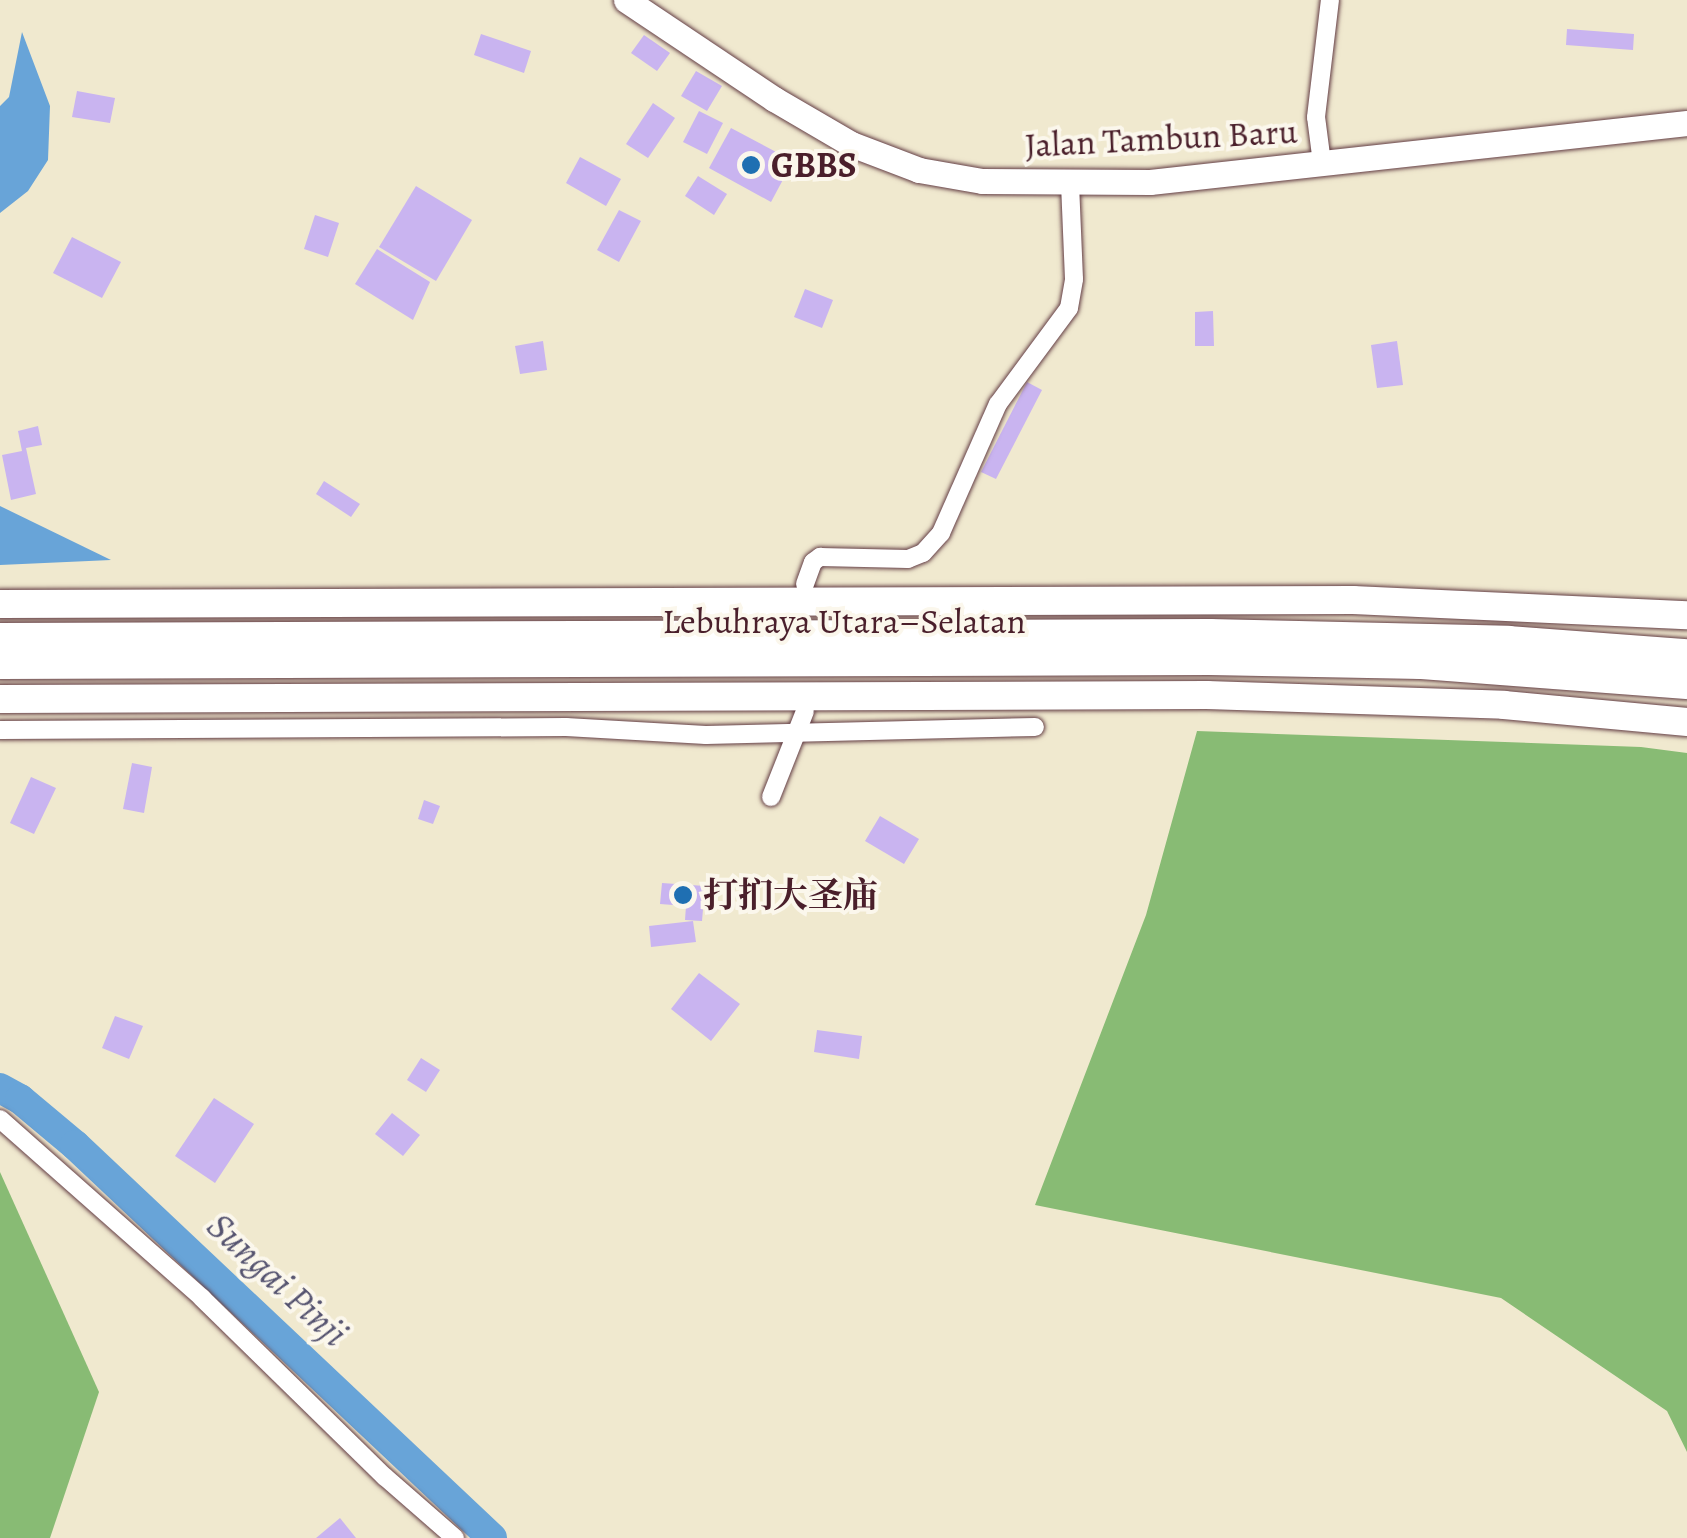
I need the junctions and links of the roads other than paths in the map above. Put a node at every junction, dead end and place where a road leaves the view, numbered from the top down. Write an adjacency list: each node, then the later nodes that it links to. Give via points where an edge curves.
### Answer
1 (626, 0): 5 (main road, Jalan Tambun Baru, via 788,108 890,162 966,179)
2 (1330, 0): 4 (street, via 1316,117)
3 (1687, 123): 4 (main road, Jalan Tambun Baru)
4 (1322, 164): 5 (main road, Jalan Tambun Baru)
5 (1070, 184): 6 (street, via 1070,308 998,404 941,533 908,559 820,557)
6 (805, 584)
7 (0, 604): 8 (main road, via 1352,600)
8 (1687, 615)
9 (0, 640): 10 (highway, Lebuhraya Utara–Selatan, via 1250,635)
10 (1687, 654)
11 (0, 663): 12 (highway, Lebuhraya Utara–Selatan, via 1209,660 1438,664)
12 (1687, 683)
13 (0, 698): 15 (main road, via 1207,695 1504,705)
14 (805, 711): 18 (street)
15 (1687, 722)
16 (1035, 726): 18 (street)
17 (0, 730): 18 (street, via 566,727)
18 (799, 734): 19 (street)
19 (771, 797)
20 (0, 1119): 21 (street)
21 (456, 1538)

